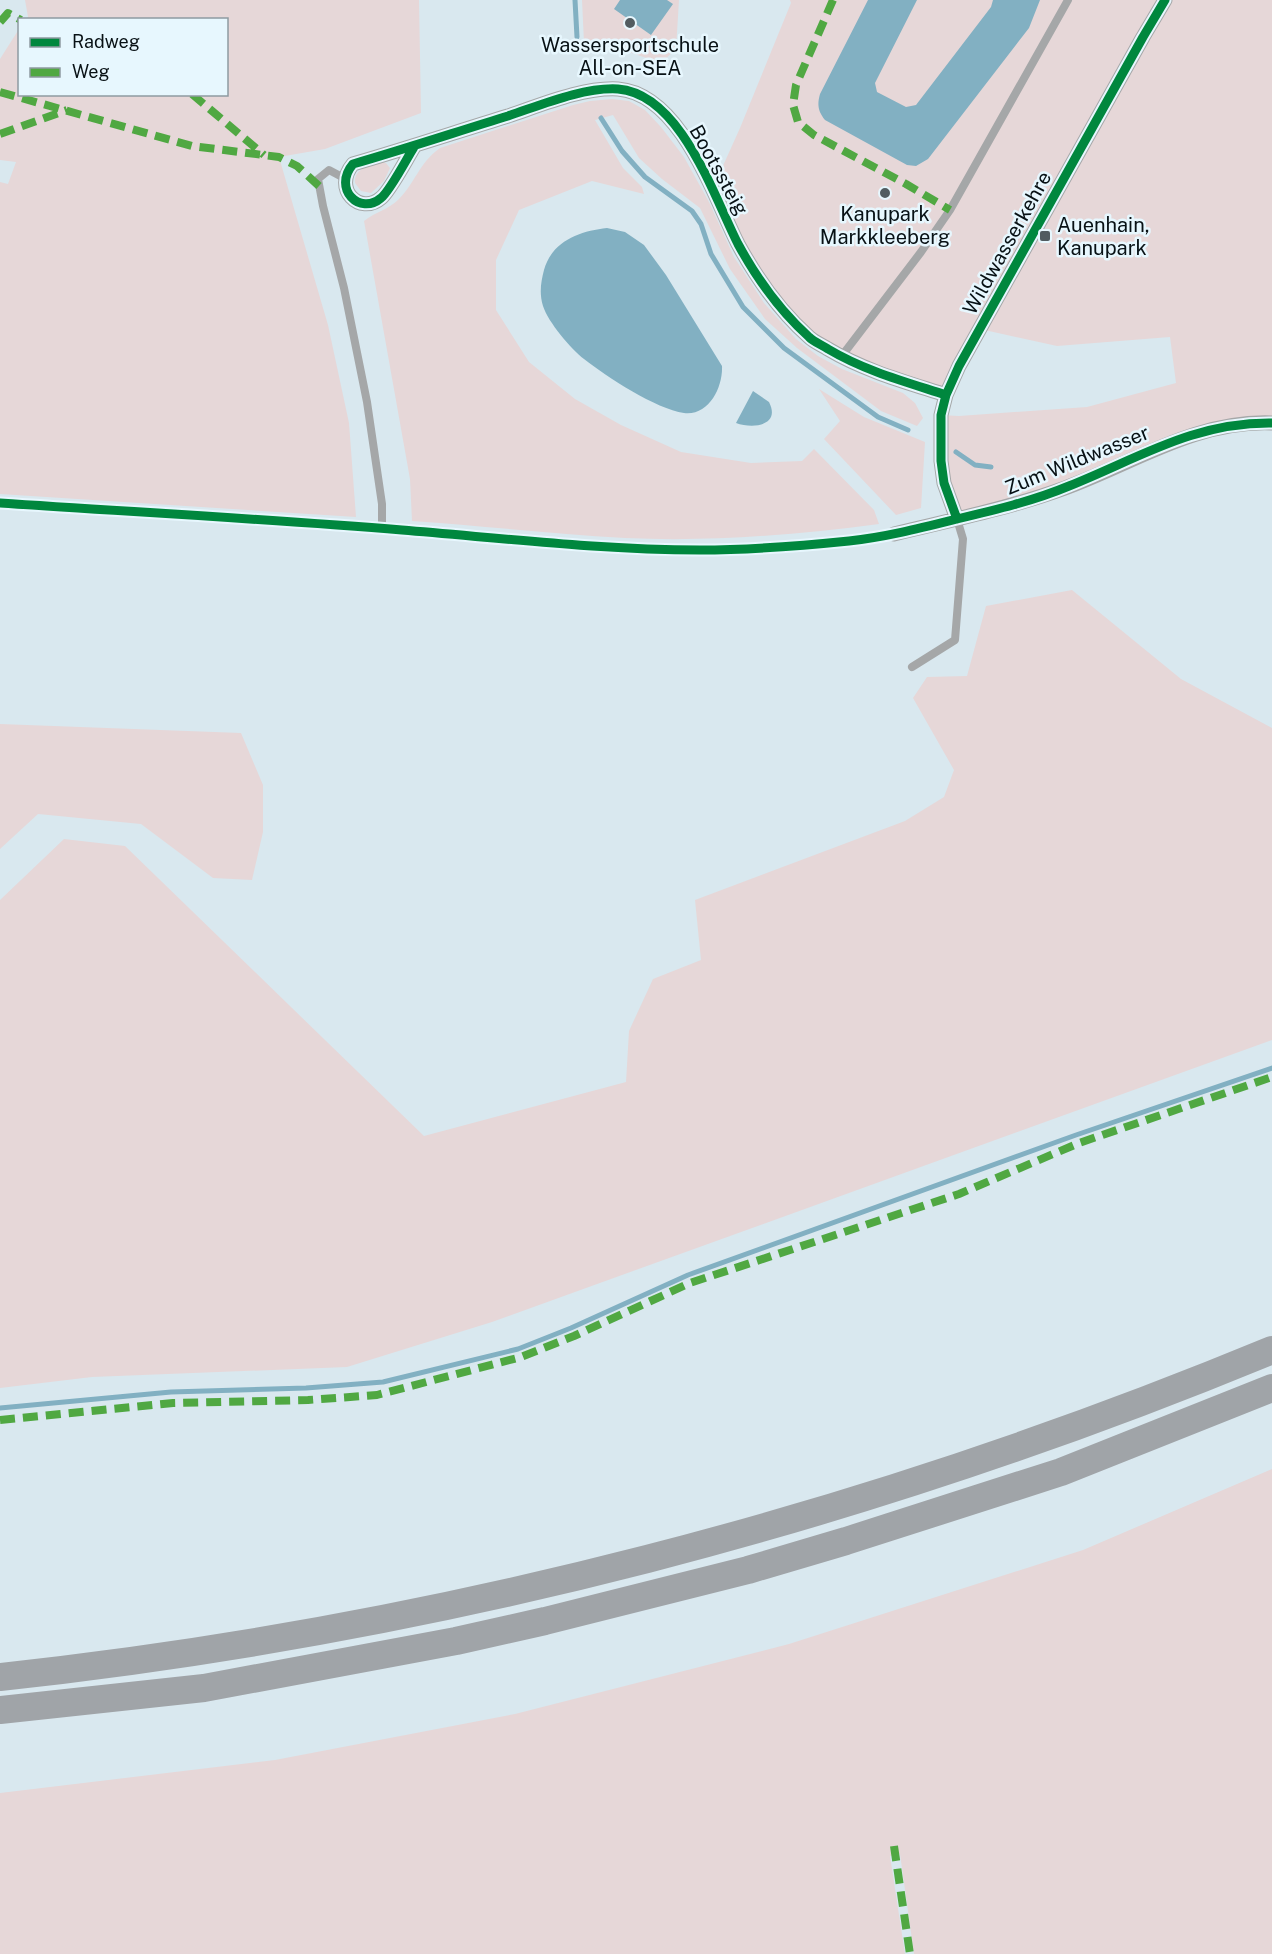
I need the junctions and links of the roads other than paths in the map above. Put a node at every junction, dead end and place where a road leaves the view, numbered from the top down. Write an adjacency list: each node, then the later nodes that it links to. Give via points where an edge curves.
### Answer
1 (1068, 0): 5 (lane, via 950,210)
2 (1165, 0): 6 (street, Wildwasserkehre)
3 (414, 147): 4 (street, Bootssteig, via 352,164); 4 (street, via 382,197 372,203 353,199 347,193); 5 (street, Bootssteig, via 588,91 619,89 641,97 661,110 680,132 702,166 738,244 772,296 810,338)
4 (345, 178): 9 (lane, via 329,170 318,179 367,402)
5 (841, 357): 6 (street, Bootssteig, via 879,374)
6 (946, 395): 8 (street, Wildwasserkehre, via 941,415 941,461)
7 (1272, 423): 8 (street, Zum Wildwasser, via 1201,431 1068,487)
8 (957, 519): 10 (street, Zum Wildwasser); 11 (lane, via 963,539 955,640)
9 (382, 528)
10 (894, 534)
11 (912, 667)
12 (1272, 1350): 14 (highway, via 1166,1394 951,1471 632,1564 374,1621 184,1653)
13 (1272, 1388): 15 (highway, via 1061,1472 736,1573 545,1621 204,1688)
14 (0, 1677)
15 (0, 1710)

